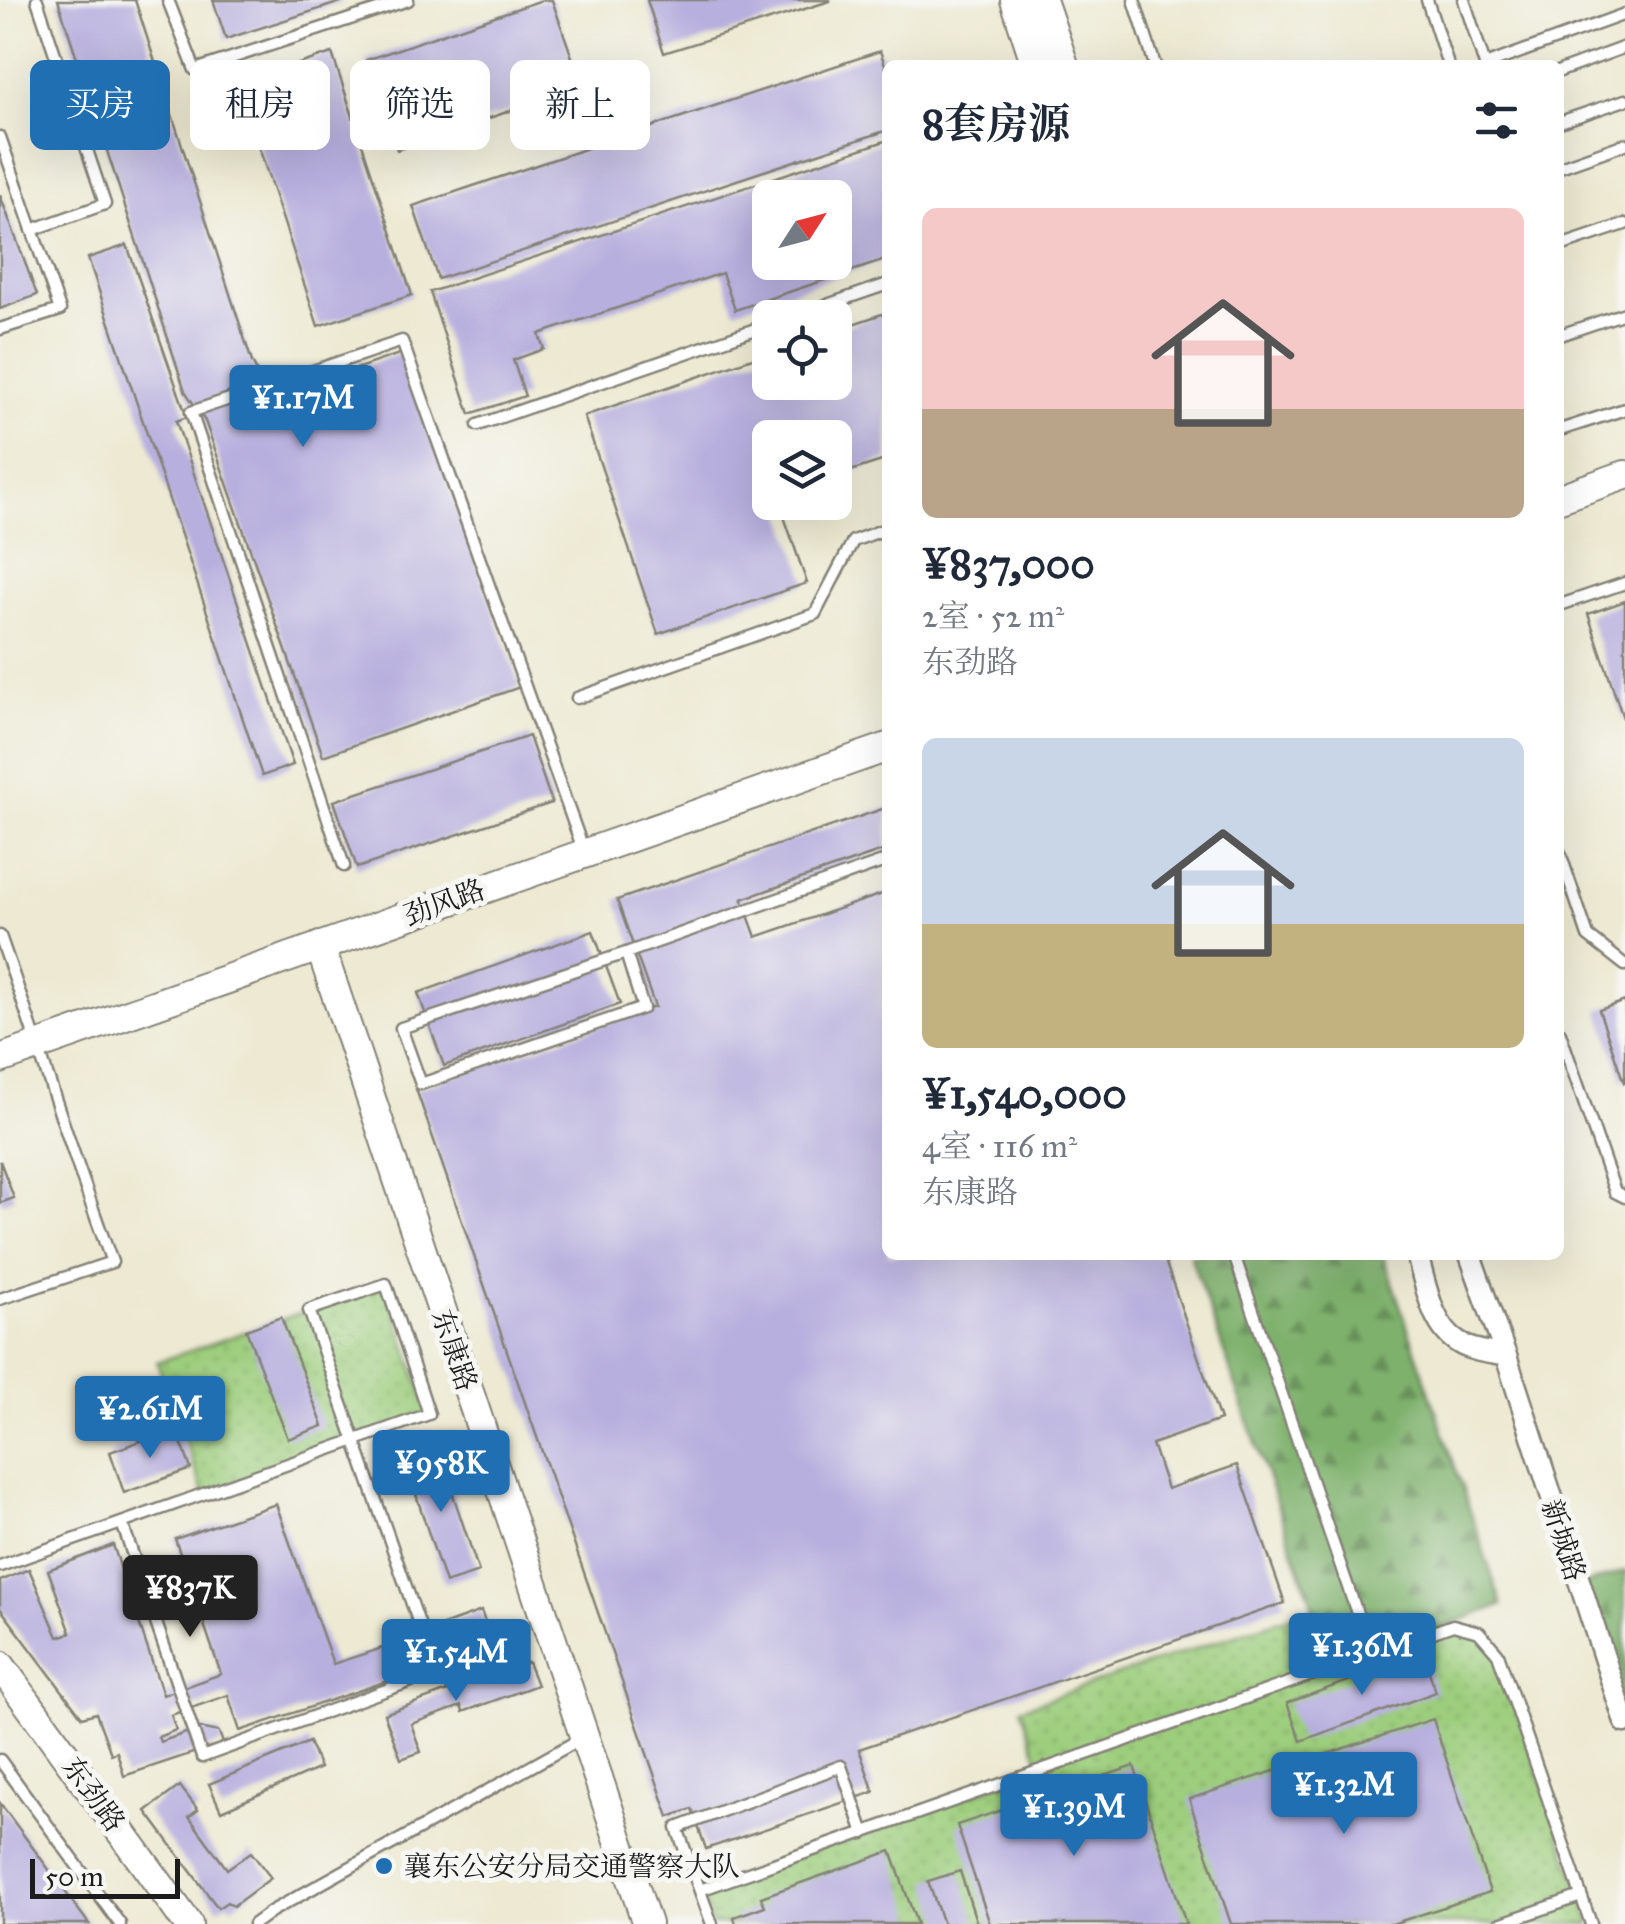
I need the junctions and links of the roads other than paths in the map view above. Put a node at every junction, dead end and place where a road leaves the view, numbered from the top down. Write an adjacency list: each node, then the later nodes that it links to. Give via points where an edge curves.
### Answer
1 (37, 0): 24 (lane, via 105,204)
2 (168, 0): 3 (lane, via 195,70)
3 (408, 0)
4 (1015, 0): 11 (street)
5 (1042, 0): 12 (street)
6 (1134, 0): 13 (lane)
7 (1427, 0): 14 (lane)
8 (1467, 1): 15 (lane)
9 (1625, 14): 16 (lane)
10 (1625, 46): 17 (lane)
11 (1034, 60)
12 (1062, 60)
13 (1153, 60)
14 (1446, 60)
15 (1484, 60)
16 (1499, 60)
17 (1564, 69)
18 (1625, 100): 19 (lane)
19 (1564, 121)
20 (0, 137): 24 (lane)
21 (1625, 144): 22 (lane)
22 (1564, 166)
23 (1625, 224): 25 (lane)
24 (32, 230): 29 (lane, via 60,310)
25 (1564, 245)
26 (882, 286): 27 (lane)
27 (841, 300)
28 (1625, 312): 31 (lane)
29 (0, 330)
30 (752, 330): 33 (lane)
31 (1564, 334)
32 (1625, 408): 34 (lane)
33 (478, 425)
34 (1564, 429)
35 (1625, 475): 37 (street)
36 (1625, 494): 38 (street)
37 (1564, 497)
38 (1564, 515)
39 (882, 530): 42 (lane, via 853,540 815,614)
40 (1625, 583): 41 (lane)
41 (1564, 604)
42 (578, 698)
43 (882, 732): 45 (street, 劲风路)
44 (882, 749): 45 (street, 劲风路)
45 (581, 844): 48 (lane, via 402,341 191,412); 50 (street, 劲风路); 53 (street, 劲风路)
46 (882, 862): 51 (lane)
47 (1564, 865): 52 (lane, via 1588,936)
48 (344, 866)
49 (0, 936): 53 (lane)
50 (320, 946): 53 (street, 劲风路); 69 (street, 东康路)
51 (626, 953): 51 (lane, via 401,1028 421,1084 643,1008)
52 (1625, 965)
53 (36, 1037): 54 (street, 劲风路); 56 (street, 劲风路); 61 (lane, via 112,1262)
54 (0, 1039)
55 (1564, 1045): 57 (lane, via 1615,1192)
56 (0, 1059)
57 (1625, 1197)
58 (1236, 1260): 66 (lane)
59 (1418, 1260): 62 (street, via 1446,1332 1461,1345)
60 (1472, 1260): 62 (street, 新城路)
61 (0, 1299)
62 (1506, 1356): 68 (street, 新城路)
63 (355, 1440): 63 (lane, via 429,1414 386,1284 308,1310); 64 (lane); 64 (lane, via 436,1672 202,1758)
64 (122, 1523): 65 (lane)
65 (0, 1566)
66 (1371, 1654): 71 (lane); 73 (lane, via 1452,1625 1478,1632 1498,1654)
67 (0, 1665): 75 (street, 东劲路)
68 (1625, 1722)
69 (584, 1736): 76 (lane); 77 (street, 东康路)
70 (0, 1760): 74 (lane)
71 (864, 1832): 72 (lane); 72 (lane, via 842,1766 678,1828)
72 (700, 1890): 78 (lane)
73 (1581, 1896): 79 (lane); 80 (lane)
74 (120, 1924)
75 (188, 1924)
76 (254, 1924)
77 (647, 1924)
78 (712, 1924)
79 (1499, 1924)
80 (1591, 1924)

